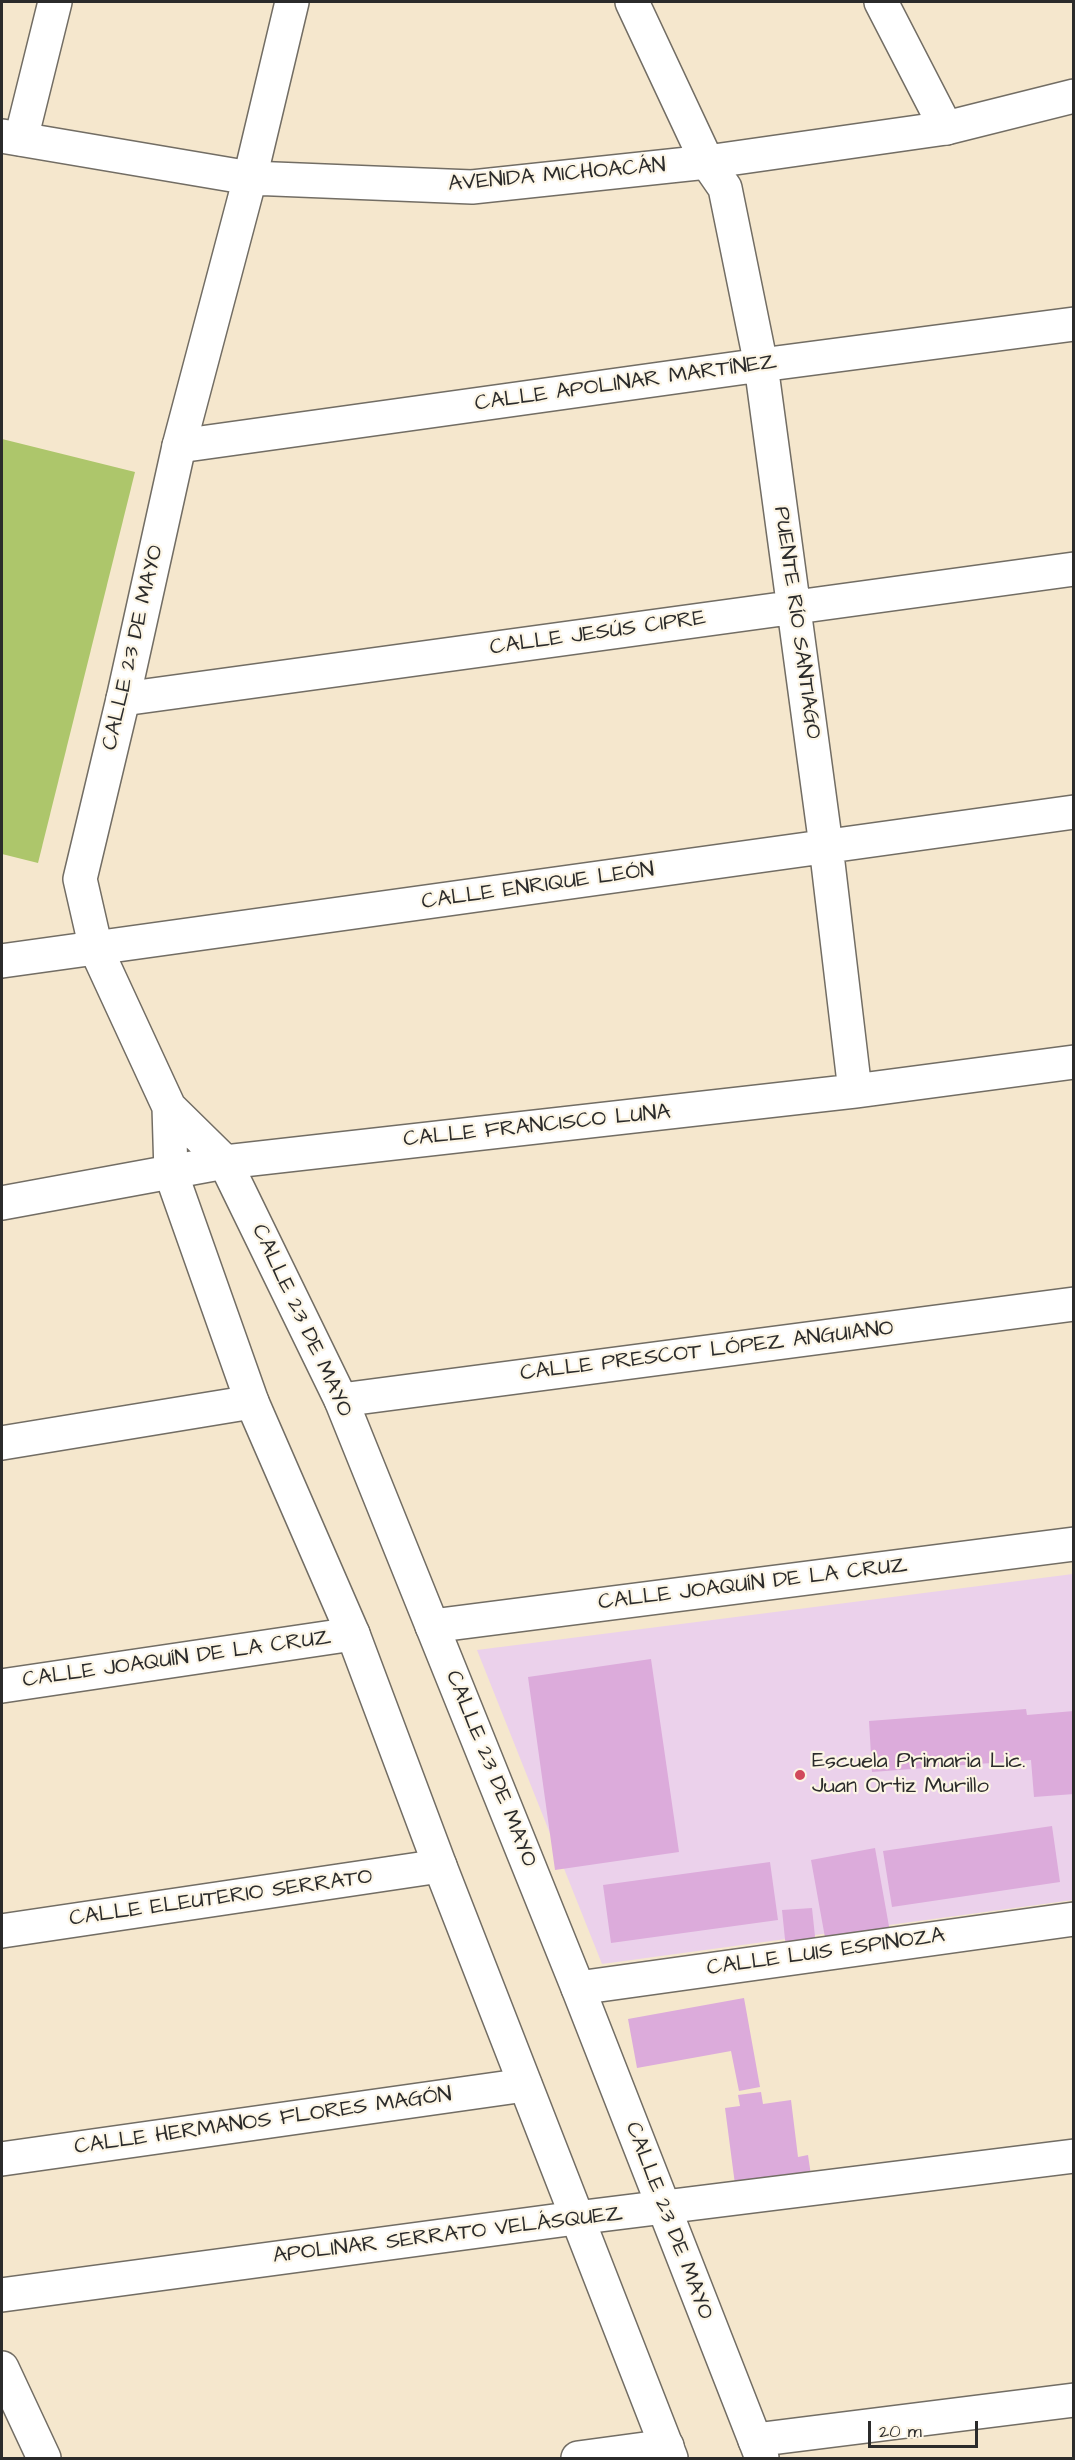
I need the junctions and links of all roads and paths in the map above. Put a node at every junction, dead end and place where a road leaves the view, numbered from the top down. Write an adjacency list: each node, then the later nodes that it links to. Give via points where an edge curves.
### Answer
1 (54, 2): 7 (street)
2 (292, 2): 9 (street, CALLE 23 DE MAYO)
3 (632, 2): 8 (street, PUENTE RÍO SANTIAGO)
4 (881, 2): 6 (street)
5 (1074, 96): 6 (street, AVENIDA MICHOACÁN)
6 (946, 128): 8 (street, AVENIDA MICHOACÁN)
7 (11, 138): 9 (street, AVENIDA MICHOACÁN)
8 (707, 162): 9 (street, AVENIDA MICHOACÁN, via 472,187); 11 (street, PUENTE RÍO SANTIAGO, via 725,188)
9 (250, 178): 12 (street, CALLE 23 DE MAYO)
10 (1074, 324): 11 (street, CALLE APOLINAR MARTÍNEZ)
11 (761, 365): 12 (street, CALLE APOLINAR MARTÍNEZ); 14 (street, PUENTE RÍO SANTIAGO)
12 (179, 446): 15 (street, CALLE 23 DE MAYO)
13 (1074, 569): 14 (street, CALLE JESÚS CIPRE)
14 (794, 607): 15 (street, CALLE JESÚS CIPRE); 17 (street, PUENTE RÍO SANTIAGO)
15 (123, 699): 18 (street, CALLE 23 DE MAYO, via 80,879)
16 (1074, 812): 17 (street, CALLE ENRIQUE LEÓN)
17 (826, 846): 18 (street, CALLE ENRIQUE LEÓN); 21 (street, PUENTE RÍO SANTIAGO)
18 (96, 949): 19 (street, CALLE ENRIQUE LEÓN); 22 (street, CALLE 23 DE MAYO)
19 (2, 961)
20 (1074, 1062): 21 (street, CALLE FRANCISCO LUNA)
21 (855, 1091): 23 (street, CALLE FRANCISCO LUNA)
22 (169, 1107): 23 (street, CALLE 23 DE MAYO); 24 (street, CALLE 23 DE MAYO)
23 (225, 1161): 24 (street, CALLE FRANCISCO LUNA); 27 (street, CALLE 23 DE MAYO)
24 (171, 1173): 25 (street, CALLE FRANCISCO LUNA); 28 (street, CALLE 23 DE MAYO)
25 (2, 1203)
26 (1074, 1304): 27 (street, CALLE PRESCOT LÓPEZ ANGUIANO)
27 (341, 1400): 31 (street, CALLE 23 DE MAYO)
28 (252, 1402): 29 (street); 32 (street, CALLE 23 DE MAYO)
29 (2, 1443)
30 (1074, 1544): 31 (street, CALLE JOAQUÍN DE LA CRUZ)
31 (432, 1626): 37 (street, CALLE 23 DE MAYO)
32 (353, 1634): 33 (street, CALLE JOAQUÍN DE LA CRUZ); 34 (street, CALLE 23 DE MAYO)
33 (2, 1686)
34 (440, 1866): 36 (street, CALLE ELEUTERIO SERRATO); 38 (street, CALLE 23 DE MAYO)
35 (1074, 1918): 37 (street, CALLE LUIS ESPINOZA)
36 (2, 1931)
37 (578, 1988): 41 (street, CALLE 23 DE MAYO)
38 (525, 2085): 40 (street, CALLE HERMANOS FLORES MAGÓN); 42 (street, CALLE 23 DE MAYO)
39 (1074, 2156): 41 (street, APOLINAR SERRATO VELÁSQUEZ)
40 (2, 2159)
41 (663, 2209): 42 (street, APOLINAR SERRATO VELÁSQUEZ); 46 (street, CALLE 23 DE MAYO)
42 (576, 2218): 43 (street, APOLINAR SERRATO VELÁSQUEZ); 47 (street, CALLE 23 DE MAYO)
43 (2, 2295)
44 (2, 2368): 48 (street)
45 (1074, 2400): 46 (street)
46 (758, 2449)
47 (669, 2452): 49 (street)
48 (44, 2458)
49 (578, 2458)

